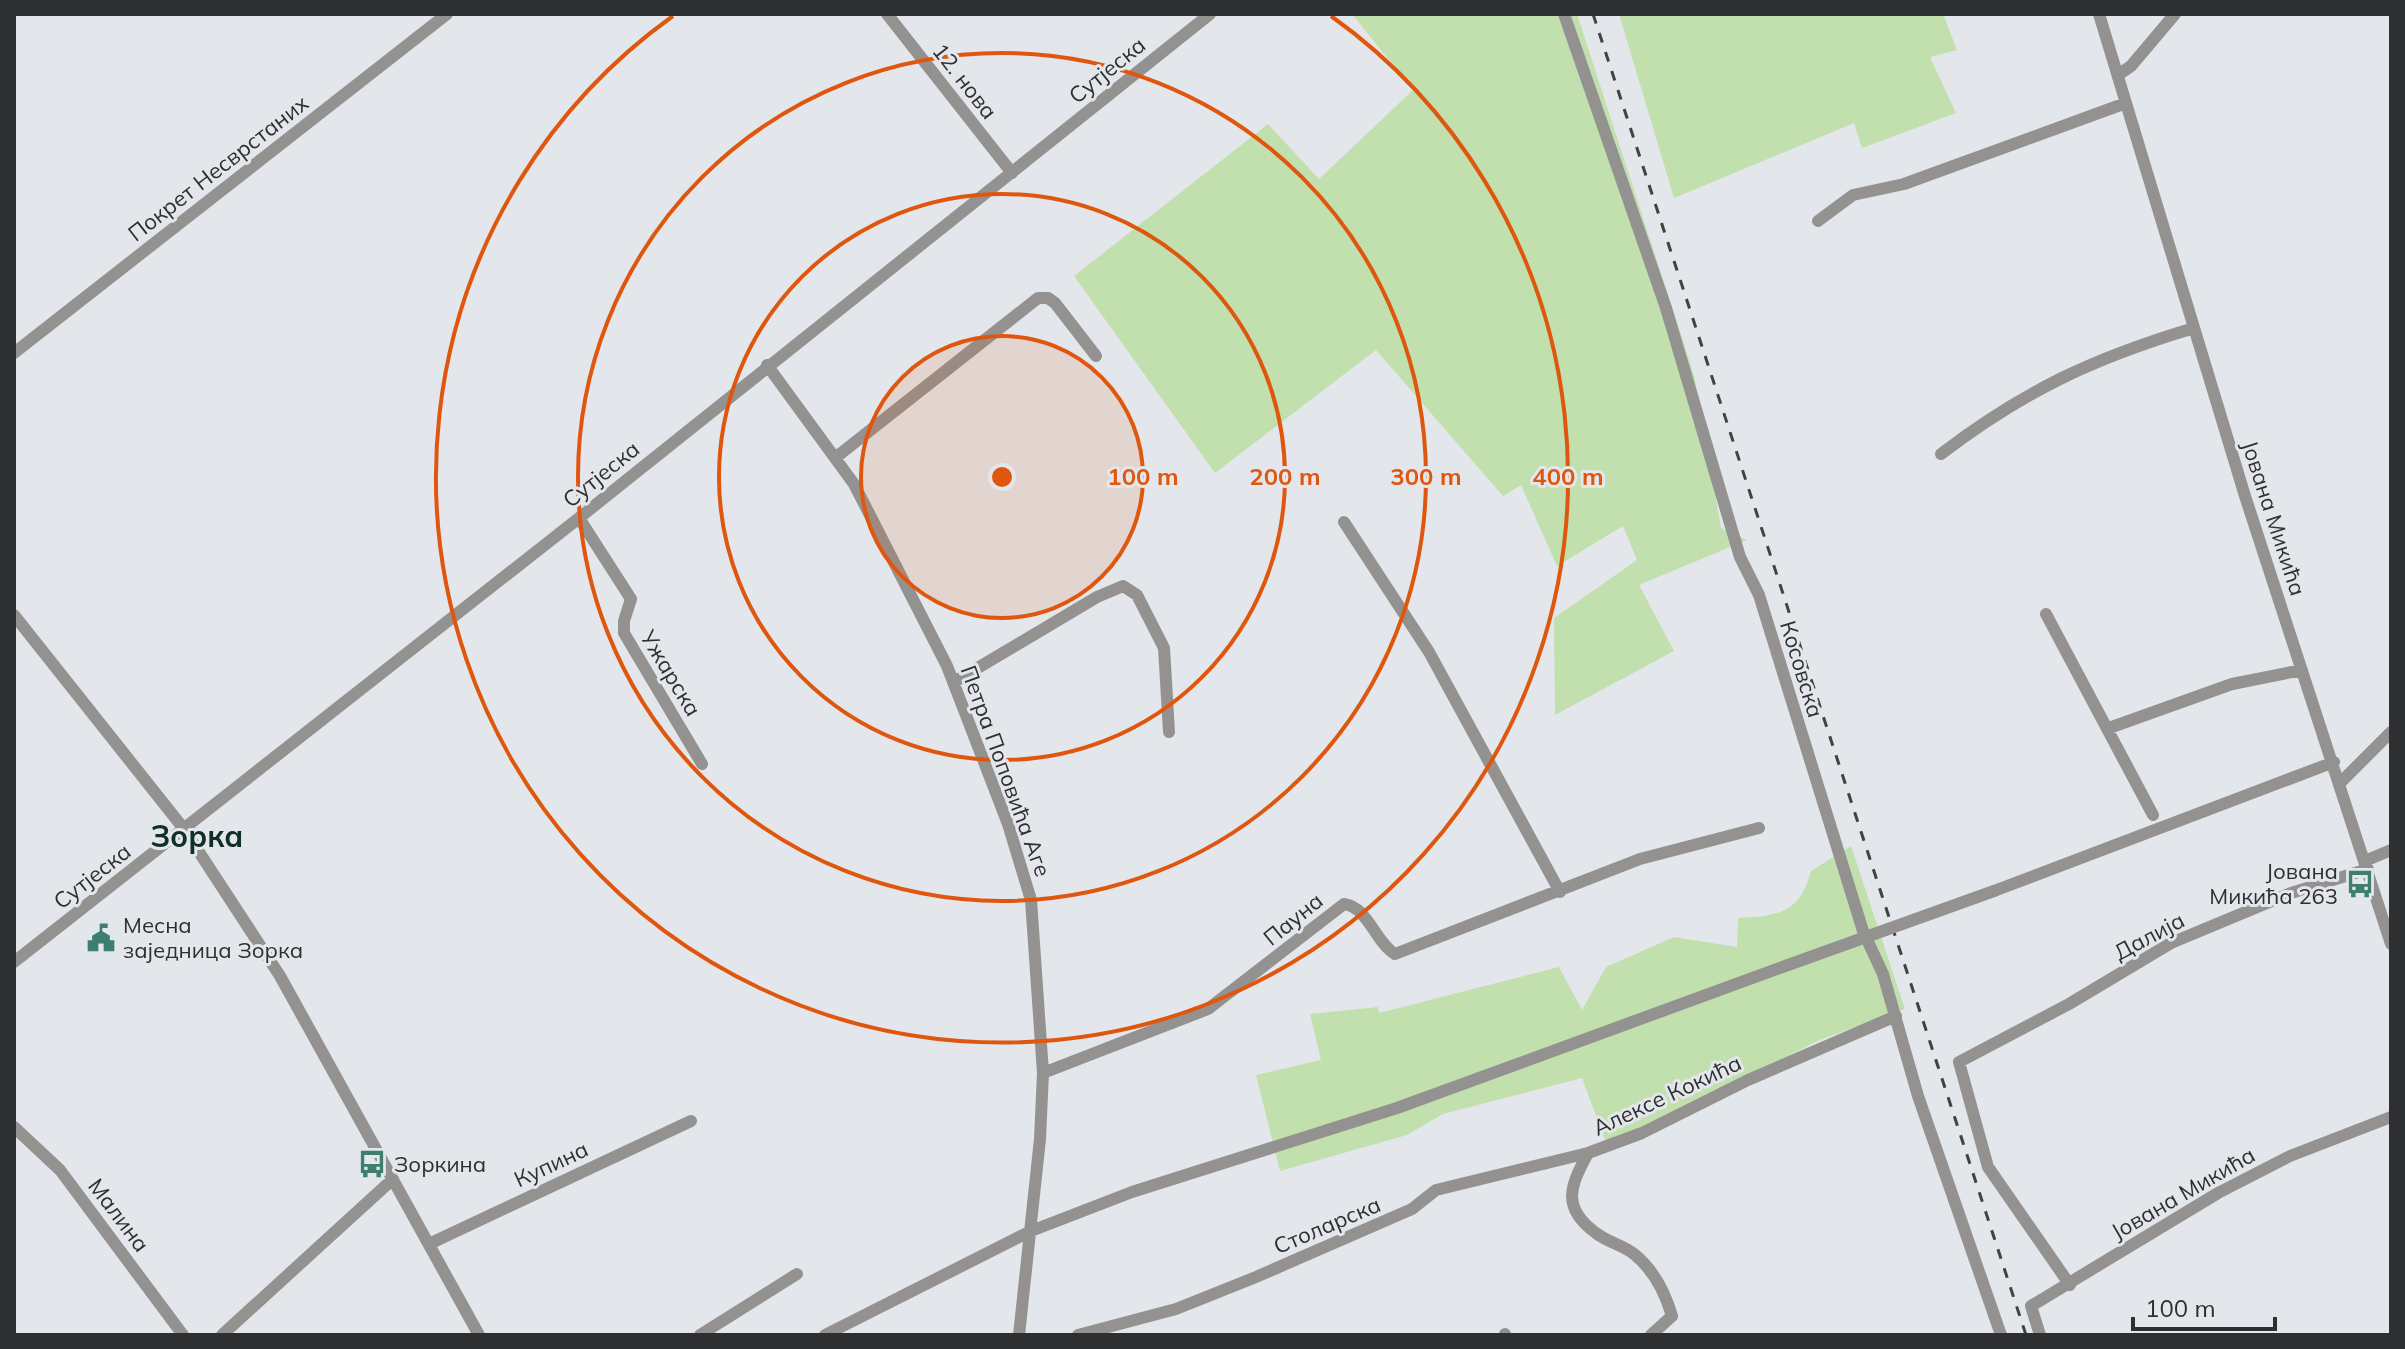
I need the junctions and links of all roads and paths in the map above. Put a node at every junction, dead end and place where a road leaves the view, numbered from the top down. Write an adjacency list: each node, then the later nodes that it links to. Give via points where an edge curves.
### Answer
1 (447, 14): 12 (street, Покрет Несврстаних)
2 (887, 14): 9 (street, 12. нова)
3 (1210, 14): 9 (street, Сутјеска)
4 (1564, 14): 37 (street, Косовска, via 1666,308 1740,557 1759,595 1863,931)
5 (2099, 14): 7 (street, Јована Микића)
6 (2175, 14): 7 (street)
7 (2118, 75): 8 (street, Јована Микића)
8 (2126, 103): 10 (street, via 1904,184 1853,195); 11 (street, Јована Микића)
9 (1012, 173): 14 (street, Сутјеска)
10 (1818, 221)
11 (2194, 328): 15 (street, via 2053,380 1997,412); 21 (street, Јована Микића)
12 (14, 353)
13 (1096, 356): 16 (street, via 1055,303 1040,297)
14 (767, 365): 16 (street, Петра Поповића Аге); 17 (street, Сутјеска)
15 (1941, 454)
16 (835, 458): 22 (street, Петра Поповића Аге, via 854,484)
17 (579, 518): 27 (street, Ужарска, via 631,599 624,633); 31 (street, Сутјеска)
18 (1344, 522): 34 (street, via 1429,652)
19 (2046, 614): 23 (street)
20 (14, 615): 31 (street)
21 (2302, 670): 23 (street, via 2232,684); 26 (street, Јована Микића)
22 (954, 682): 24 (street, via 1123,586 1137,595 1164,648); 38 (street, Петра Поповића Аге, via 1031,900)
23 (2109, 728): 29 (street, via 2109,739)
24 (1169, 732)
25 (2391, 732): 28 (street)
26 (2334, 762): 28 (street, Јована Микића); 44 (street, bridge, via 1397,1108 1132,1192)
27 (702, 764)
28 (2340, 783): 33 (street, Јована Микића)
29 (2153, 815)
30 (1759, 828): 34 (street, Пауна, via 1640,859)
31 (184, 829): 36 (street, Сутјеска); 43 (street, via 280,976)
32 (2391, 850): 33 (street, Далија)
33 (2367, 865): 35 (street, Јована Микића); 47 (street, Далија, via 2171,943 1959,1062 1988,1167)
34 (1560, 892): 38 (street, Пауна, via 1395,954 1360,911 1344,904 1208,1009)
35 (2391, 944)
36 (14, 962)
37 (1896, 1016): 42 (street, Алексе Кокића); 56 (street, Косовска, via 1918,1096)
38 (1043, 1073): 44 (street, Петра Поповића Аге)
39 (2391, 1117): 47 (street, Јована Микића, via 2290,1156 2218,1193)
40 (691, 1121): 45 (street, Купина)
41 (14, 1127): 48 (street, Малина, via 60,1170)
42 (1588, 1153): 54 (street, Столарска, via 1436,1190 1399,1216 1256,1277 1176,1309); 55 (street, Алексе Кокића, via 1570,1186 1574,1206 1594,1232 1633,1253 1664,1289 1672,1316)
43 (393, 1179): 45 (street); 49 (street)
44 (1031, 1231): 52 (street); 53 (street, Петра Поповића Аге)
45 (429, 1244): 50 (street)
46 (797, 1274): 51 (street)
47 (2070, 1285): 57 (street, Јована Микића, via 2031,1306)
48 (183, 1335)
49 (222, 1335)
50 (479, 1335)
51 (700, 1335)
52 (825, 1335)
53 (1019, 1335)
54 (1078, 1335)
55 (1651, 1335)
56 (2001, 1335)
57 (2040, 1335)

